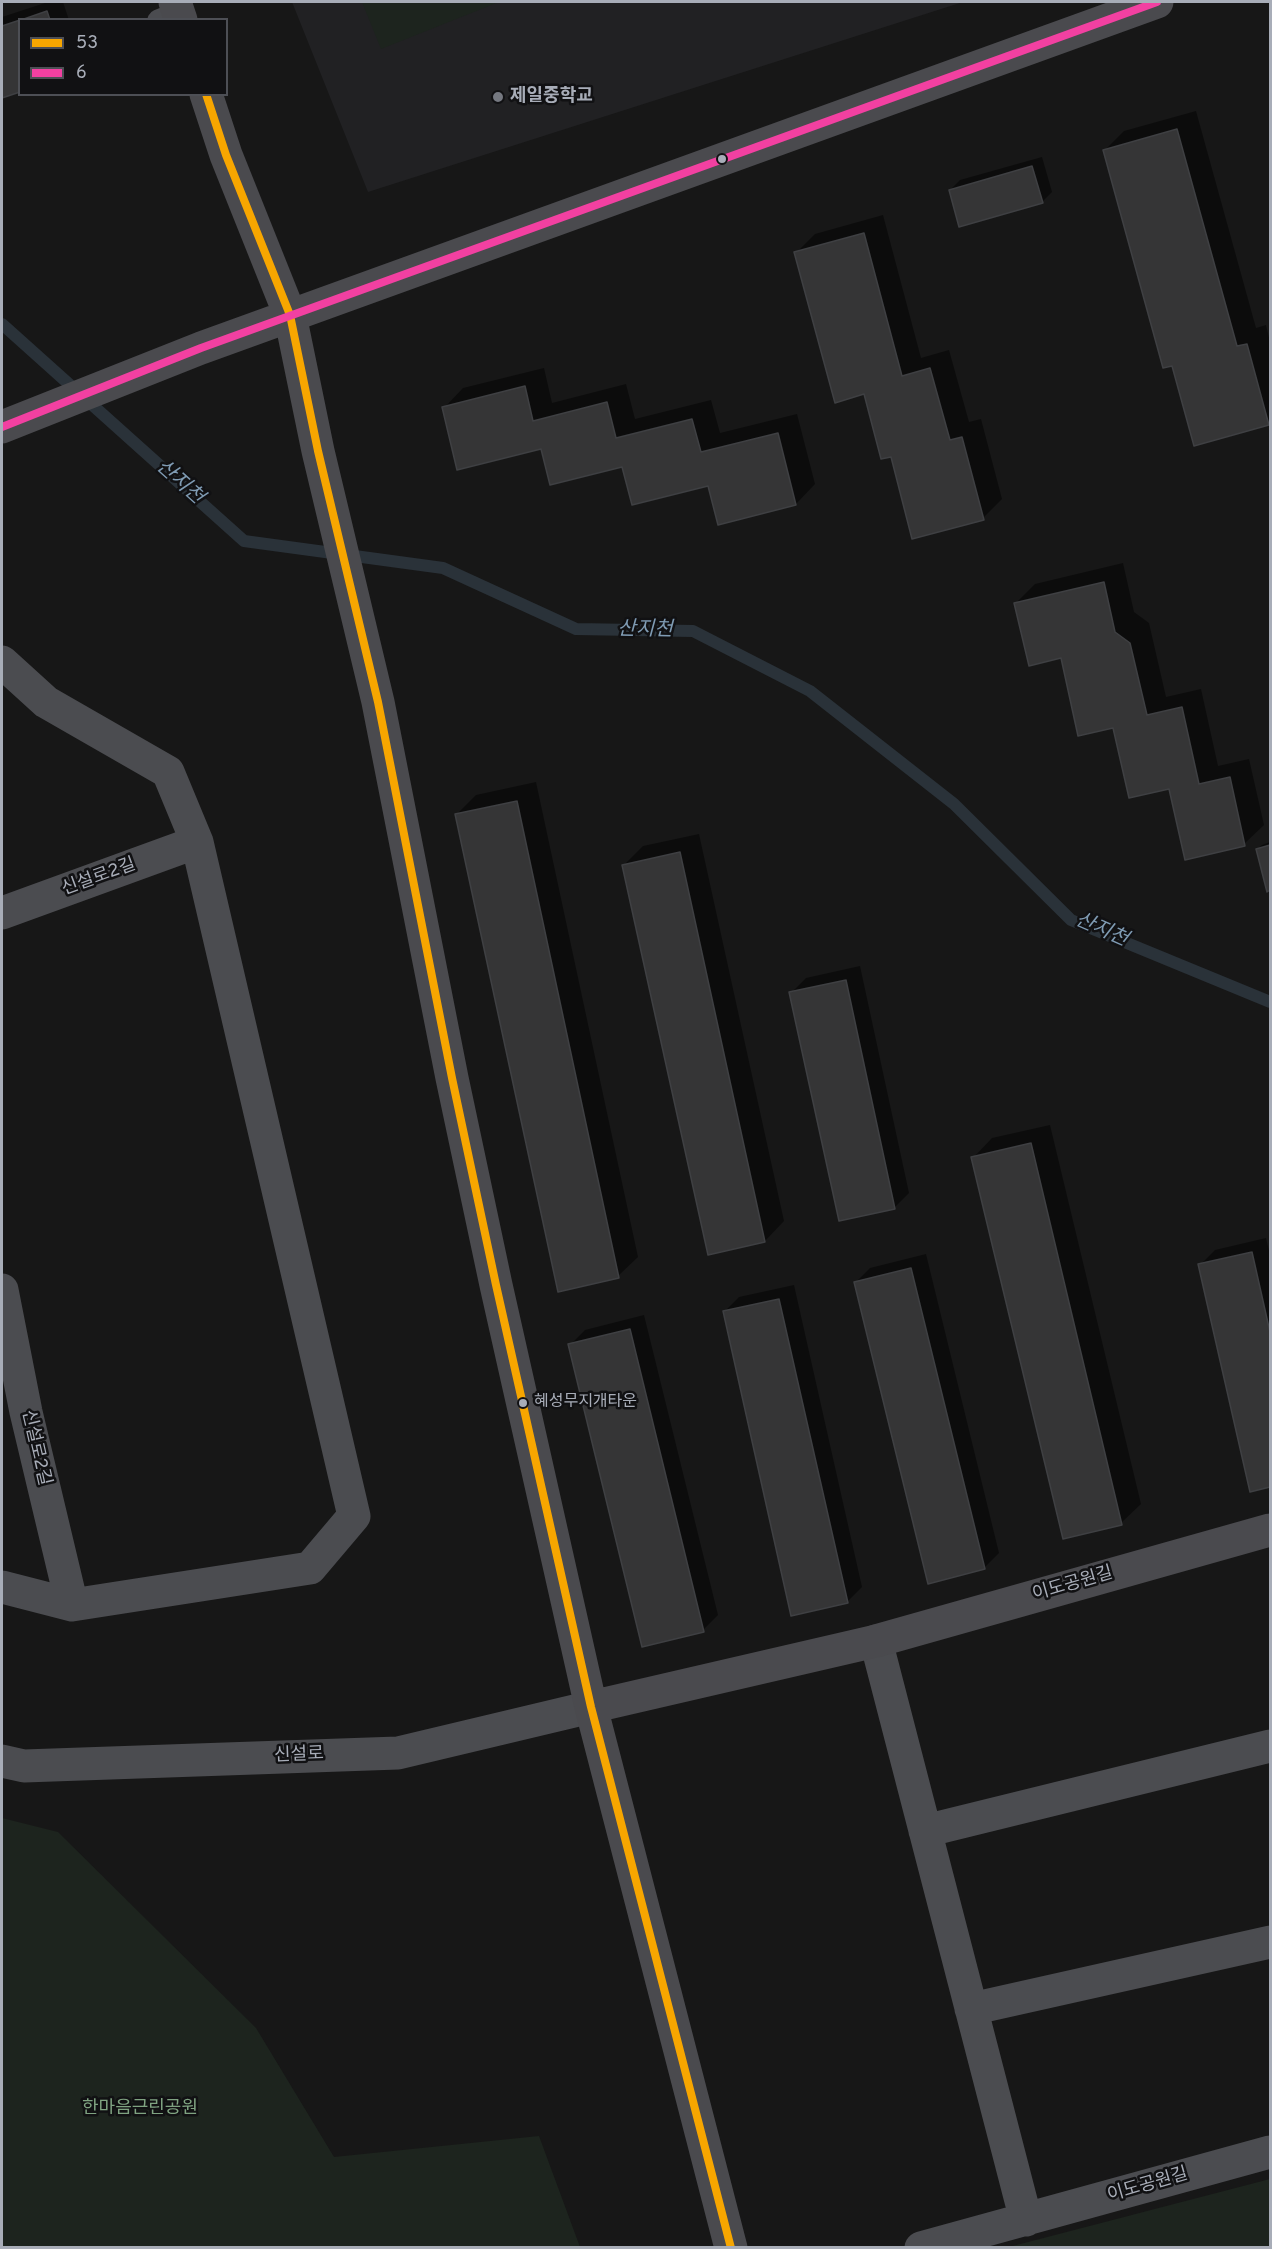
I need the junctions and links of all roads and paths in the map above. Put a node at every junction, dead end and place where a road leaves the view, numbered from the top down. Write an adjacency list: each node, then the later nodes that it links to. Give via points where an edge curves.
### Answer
1 (1157, 2): 3 (main road)
2 (207, 96): 3 (main road)
3 (290, 315): 4 (main road); 13 (main road, via 318,452 378,702 469,1158)
4 (2, 427)
5 (2, 662): 6 (street, via 46,702 168,772)
6 (197, 842): 7 (street, 신설로2길); 11 (street, via 354,1516 310,1568)
7 (2, 914)
8 (2, 1290): 11 (street, 신설로2길, via 26,1412)
9 (1270, 1530): 12 (main road, 이도공원길)
10 (2, 1587): 11 (street)
11 (72, 1605)
12 (876, 1641): 13 (main road, 이도공원길); 16 (street)
13 (591, 1707): 15 (street, 신설로, via 398,1753 24,1766); 21 (main road)
14 (1270, 1746): 16 (street)
15 (2, 1761)
16 (925, 1831): 18 (street)
17 (1270, 1942): 18 (street)
18 (971, 2009): 20 (street)
19 (1270, 2151): 20 (street, 이도공원길)
20 (1026, 2220): 22 (street, 이도공원길)
21 (731, 2247)
22 (921, 2247)

